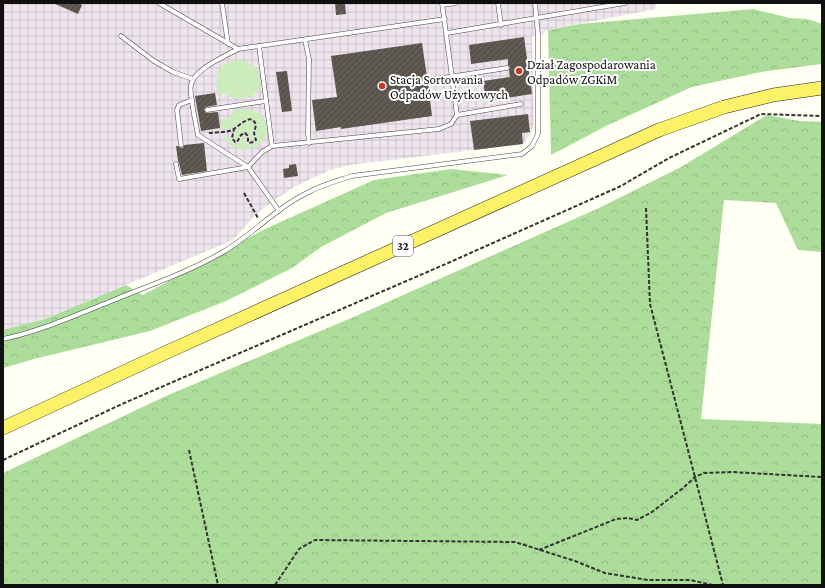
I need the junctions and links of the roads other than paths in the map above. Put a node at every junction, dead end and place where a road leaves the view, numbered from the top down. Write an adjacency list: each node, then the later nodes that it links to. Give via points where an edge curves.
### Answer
1 (159, 3): 14 (lane)
2 (222, 3): 14 (lane)
3 (456, 3): 7 (lane)
4 (498, 3): 10 (lane)
5 (535, 3): 8 (lane)
6 (625, 3): 8 (lane)
7 (442, 4): 9 (lane)
8 (537, 18): 10 (lane); 32 (lane, via 538,134 532,146 522,154 352,176 306,193)
9 (445, 19): 11 (lane); 13 (lane)
10 (500, 25): 11 (lane)
11 (447, 33): 18 (lane)
12 (121, 36): 19 (lane, via 154,61 173,72)
13 (305, 40): 15 (lane); 27 (lane, via 309,59)
14 (228, 44): 16 (lane)
15 (259, 46): 16 (lane); 23 (lane)
16 (238, 49): 19 (lane, via 206,66)
17 (507, 68): 18 (lane)
18 (452, 76): 20 (lane); 26 (lane)
19 (193, 79): 22 (lane, via 190,86)
20 (429, 80)
21 (819, 89): 34 (main road, 32, via 773,95 724,107 659,130)
22 (192, 100): 28 (lane, via 179,105 177,110); 31 (lane, via 198,135)
23 (266, 101): 25 (lane); 29 (lane)
24 (521, 104): 26 (lane)
25 (207, 110)
26 (457, 115): 27 (lane, via 451,124 439,129)
27 (309, 143): 29 (lane)
28 (181, 145)
29 (272, 146): 31 (lane, via 262,152)
30 (176, 164): 31 (lane, via 178,179)
31 (248, 167): 32 (lane)
32 (279, 211): 33 (lane, via 223,252 184,271 55,324)
33 (3, 339)
34 (3, 428)

